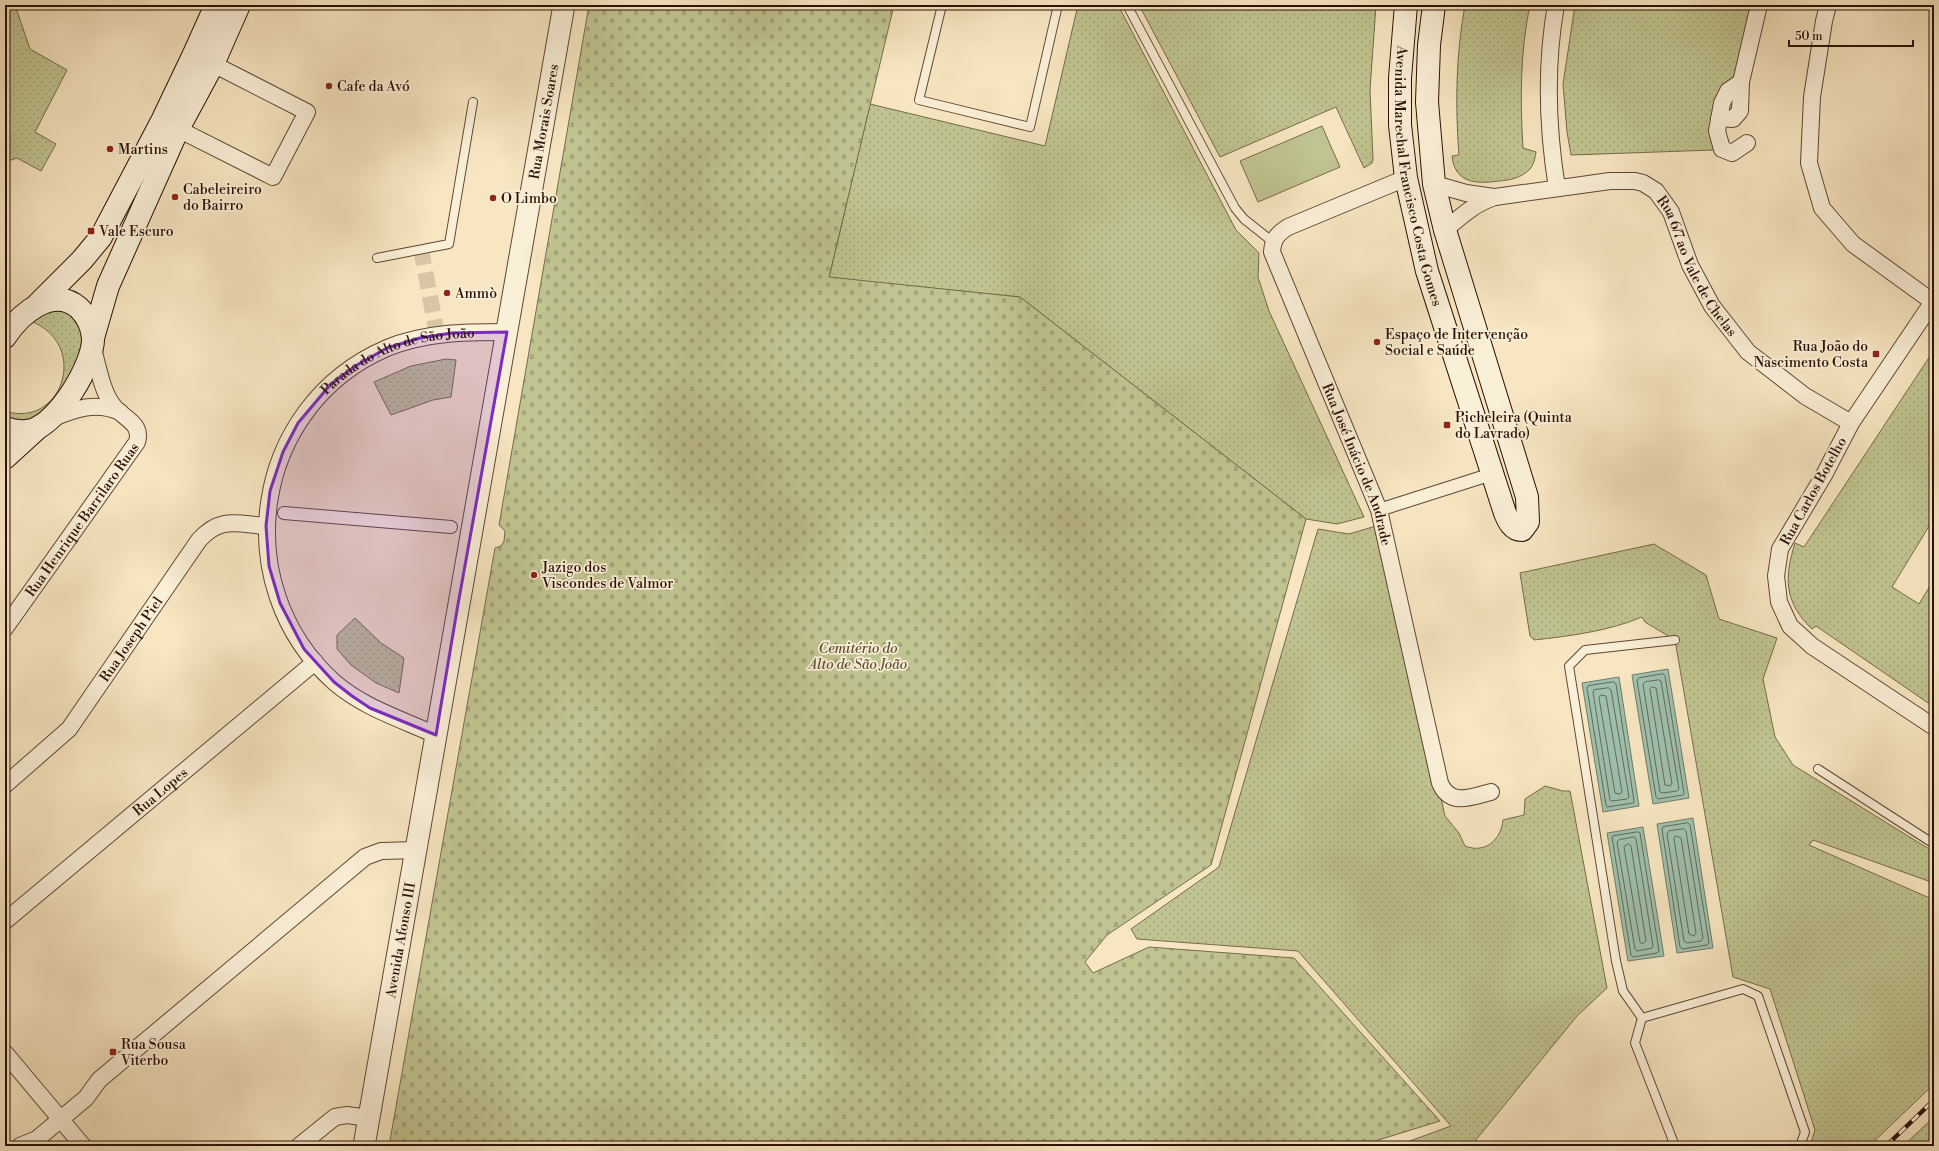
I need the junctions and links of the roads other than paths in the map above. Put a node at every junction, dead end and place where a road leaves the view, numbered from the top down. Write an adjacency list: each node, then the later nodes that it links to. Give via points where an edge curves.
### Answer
1 (216, 5): 12 (main road)
2 (239, 5): 12 (main road)
3 (564, 5): 26 (street, Rua Morais Soares)
4 (942, 5): 5 (lane, via 919,100 1030,127)
5 (1058, 5)
6 (1127, 5): 21 (lane, via 1235,208 1244,219)
7 (1406, 5): 16 (main road, Avenida Marechal Francisco Costa Gomes, via 1400,78 1400,125)
8 (1434, 5): 17 (main road, Avenida Marechal Francisco Costa Gomes, via 1429,45 1427,102)
9 (1556, 5): 18 (street, via 1548,70 1550,144)
10 (1759, 5): 15 (street, via 1740,82 1728,91 1722,103 1716,130 1722,149 1732,153)
11 (1828, 5): 23 (street, via 1812,98 1808,163 1822,208 1853,244)
12 (204, 59): 14 (main road); 14 (street, via 307,112 304,119 273,177)
13 (473, 102): 22 (lane, via 449,244)
14 (171, 124): 24 (main road, via 101,237); 28 (main road, via 108,286)
15 (1747, 143)
16 (1406, 178): 21 (street, via 1288,227 1276,236); 34 (main road, Avenida Marechal Francisco Costa Gomes, via 1428,271)
17 (1434, 184): 19 (street, via 1466,193); 20 (main road, Avenida Marechal Francisco Costa Gomes)
18 (1557, 188): 19 (street, Rua 6/7 ao Vale de Chelas); 30 (street, Rua 6/7 ao Vale de Chelas, via 1625,180 1643,183 1656,191 1671,212 1690,265 1712,306 1748,352 1806,396)
19 (1495, 197): 20 (street, via 1467,211)
20 (1445, 230): 34 (main road, Avenida Marechal Francisco Costa Gomes, via 1527,497 1528,522 1522,530 1517,530 1508,520)
21 (1273, 242): 35 (street, Rua José Inácio de Andrade, via 1275,262)
22 (378, 258)
23 (1933, 301): 30 (street, Rua Carlos Botelho)
24 (34, 308): 25 (street); 27 (main road); 28 (main road, via 59,299 74,304 89,321)
25 (5, 317)
26 (508, 332): 37 (street, Parada do Alto de São João, via 452,333 420,338 387,348 342,375 312,405 290,437 270,491); 43 (street)
27 (5, 337)
28 (93, 342): 29 (street, Rua Henrique Barrilaro Ruas, via 108,398); 31 (main road, via 79,382)
29 (120, 412): 31 (street, Rua Henrique Barrilaro Ruas, via 87,407 67,412); 39 (street, Rua Henrique Barrilaro Ruas, via 138,429 136,446)
30 (1851, 423): 42 (street, Rua Carlos Botelho, via 1824,475 1780,549 1776,576 1779,602 1790,626 1812,646)
31 (43, 424): 32 (main road, via 25,431); 33 (main road)
32 (5, 428)
33 (5, 458)
34 (1492, 474): 35 (street)
35 (1379, 510): 46 (street, Rua José Inácio de Andrade, via 1440,783 1447,795 1453,798 1470,798)
36 (284, 513): 38 (street)
37 (266, 526): 41 (street, Parada do Alto de São João, via 269,566 280,603 296,637); 45 (street, Rua Joseph Piel, via 224,523 208,531 199,540 69,730)
38 (451, 527)
39 (5, 628)
40 (1675, 640): 50 (lane, via 1585,650 1569,666 1616,961 1623,991)
41 (314, 662): 43 (street, Parada do Alto de São João, via 334,682 370,708); 49 (street, Rua Lopes)
42 (1934, 727)
43 (436, 735): 48 (street, Avenida Afonso III)
44 (1818, 769): 47 (lane)
45 (5, 784)
46 (1491, 792)
47 (1934, 844)
48 (417, 850): 52 (street, Avenida Afonso III); 53 (street, via 381,851 365,857 99,1080 86,1098)
49 (5, 921)
50 (1642, 1018): 58 (lane, via 1635,1043); 59 (lane, via 1743,989 1758,996 1805,1132)
51 (5, 1053): 53 (street)
52 (369, 1118): 56 (street, via 347,1115 335,1117); 57 (street, Avenida Afonso III)
53 (60, 1119): 54 (street, via 37,1139); 55 (street)
54 (20, 1146)
55 (82, 1146)
56 (299, 1146)
57 (364, 1146)
58 (1675, 1146)
59 (1800, 1146)

